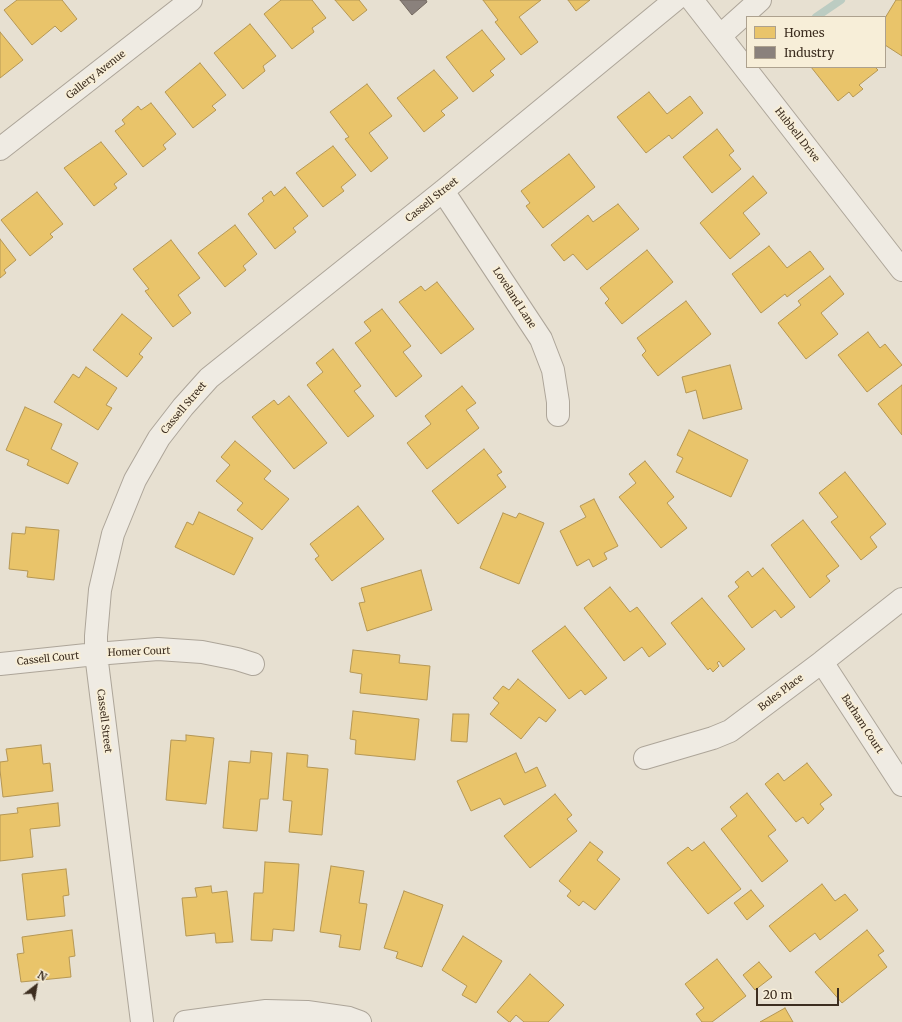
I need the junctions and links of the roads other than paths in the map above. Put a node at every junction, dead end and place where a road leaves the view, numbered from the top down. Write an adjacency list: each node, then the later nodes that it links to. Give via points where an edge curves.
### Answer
1 (191, 0): 6 (street, Gallery Avenue)
2 (675, 0): 7 (street, Cassell Street)
3 (692, 0): 5 (street, Hubbell Drive)
4 (760, 0): 5 (street)
5 (720, 36): 8 (street, Hubbell Drive)
6 (0, 149)
7 (443, 191): 9 (street, Loveland Lane, via 541,339 553,370); 11 (street, Cassell Street, via 209,378 159,438 135,480 113,534 100,590)
8 (902, 270)
9 (558, 415)
10 (902, 599): 12 (street, Boles Place)
11 (96, 654): 13 (street, Cassell Court); 14 (street, Homer Court, via 158,649 202,652); 17 (street, Cassell Street)
12 (822, 662): 15 (street, Boles Place, via 730,731); 16 (street, Barham Court)
13 (0, 664)
14 (253, 664)
15 (645, 758)
16 (902, 785)
17 (142, 1022)
18 (185, 1022): 19 (street, via 266,1011 307,1012)
19 (360, 1022)

